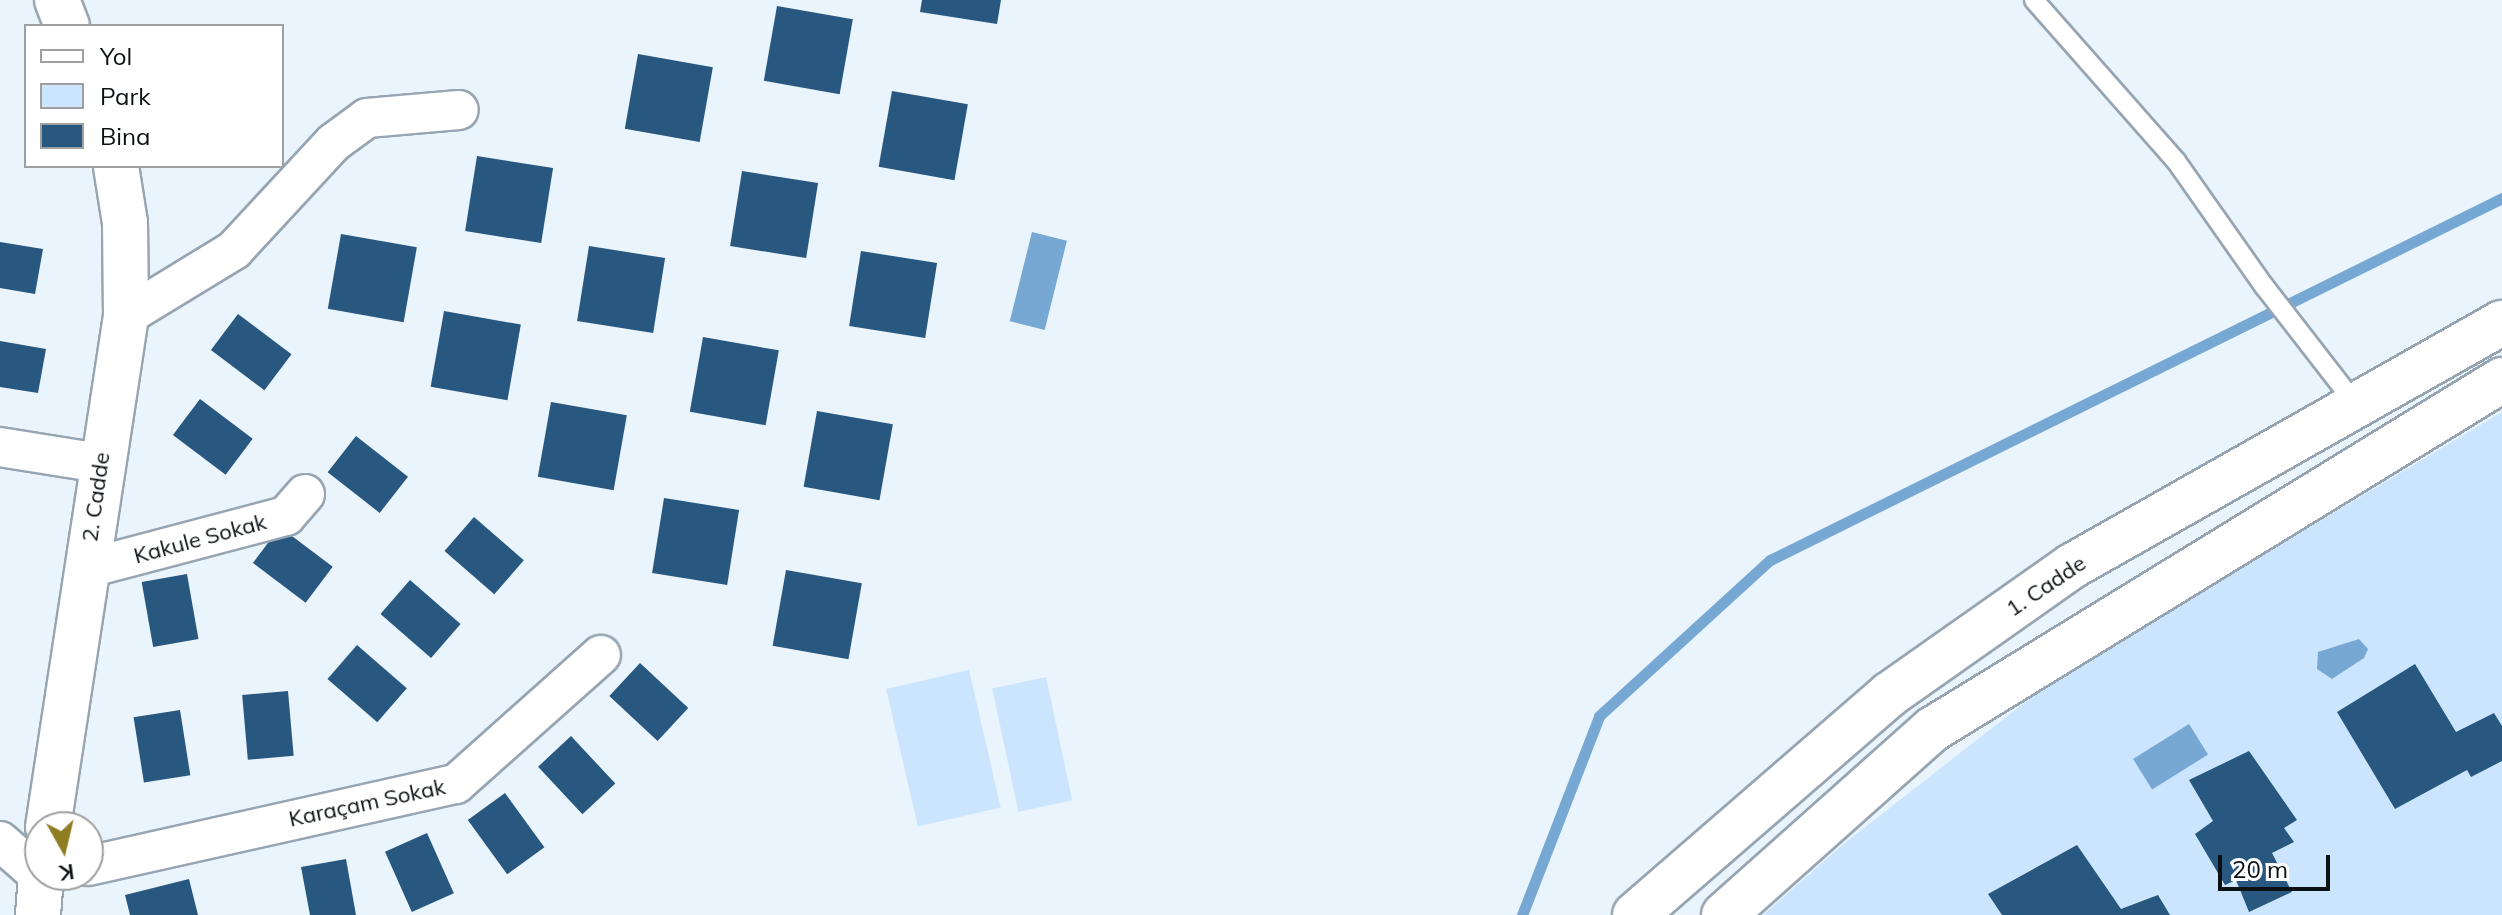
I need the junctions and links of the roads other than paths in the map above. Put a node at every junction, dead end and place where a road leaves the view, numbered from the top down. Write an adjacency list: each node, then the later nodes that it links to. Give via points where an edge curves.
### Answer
1 (57, 0): 3 (main road)
2 (2034, 0): 9 (lane, via 2176,161)
3 (66, 24)
4 (459, 110): 6 (street, via 367,118 333,143 234,250)
5 (116, 168): 6 (main road, 2. Cadde, via 125,223)
6 (126, 316): 11 (main road, 2. Cadde)
7 (2502, 323): 9 (main road, 1. Cadde)
8 (2502, 380): 20 (main road, via 1933,729)
9 (2358, 407): 19 (main road, 1. Cadde, via 2072,566 1903,685)
10 (0, 447): 11 (street)
11 (100, 463): 13 (main road, 2. Cadde)
12 (305, 494): 13 (street, Kakule Sokak, via 286,516)
13 (85, 569): 15 (main road, 2. Cadde)
14 (601, 655): 17 (street, Karaçam Sokak, via 456,784)
15 (50, 811)
16 (0, 841): 18 (street)
17 (104, 862)
18 (24, 867)
19 (1635, 915)
20 (1724, 915)

